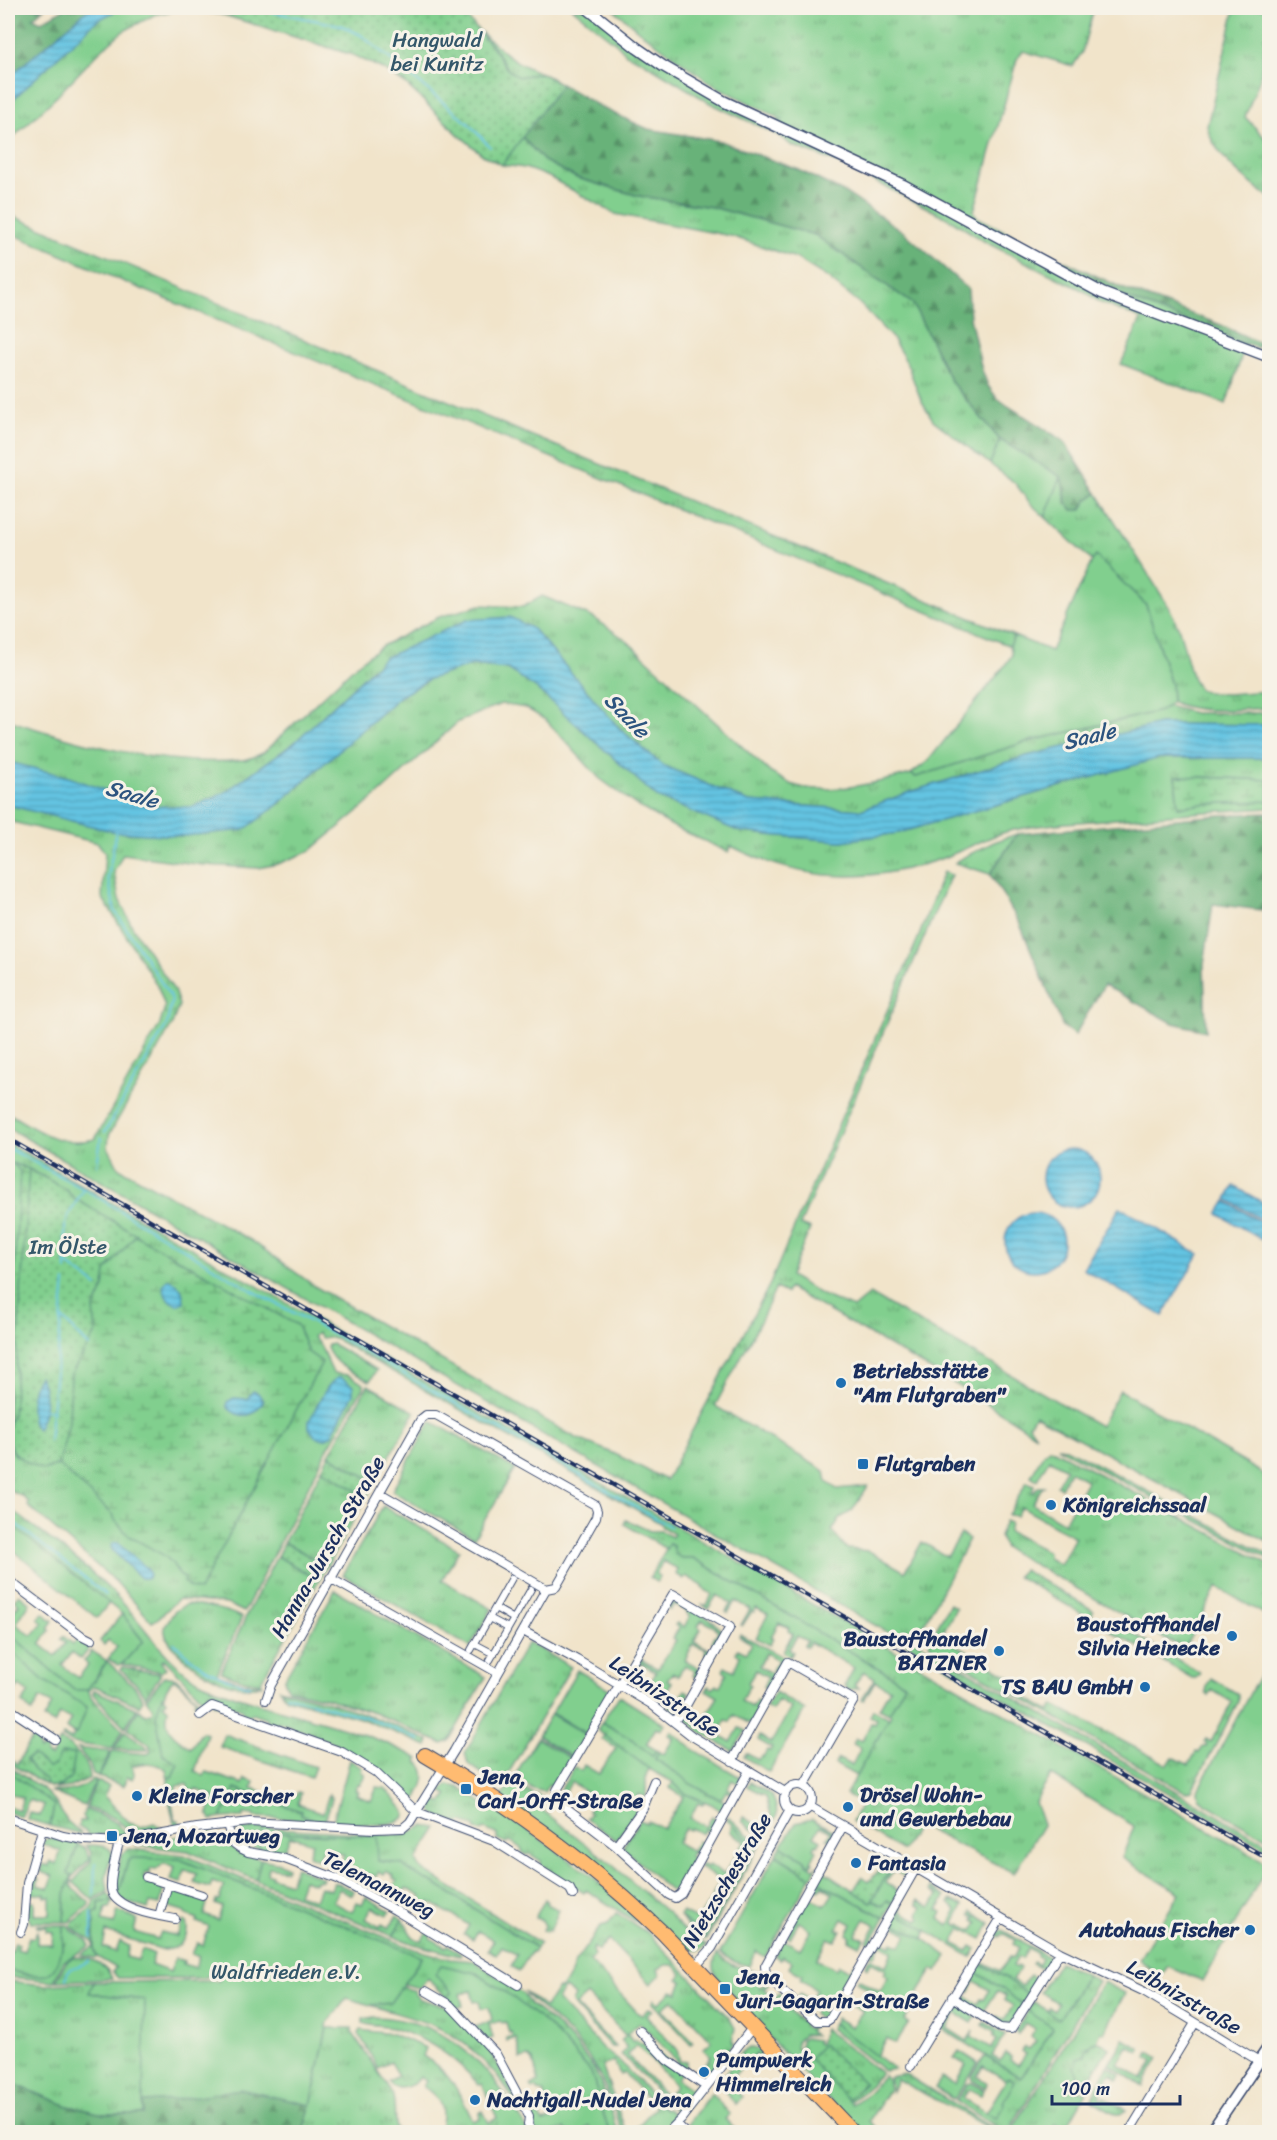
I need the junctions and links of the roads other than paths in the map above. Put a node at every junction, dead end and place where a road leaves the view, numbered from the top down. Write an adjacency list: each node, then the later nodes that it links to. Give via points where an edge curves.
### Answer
1 (587, 8): 2 (street, via 663,66 724,102 903,185 1120,300)
2 (1269, 357)
3 (380, 1493): 4 (street, Hanna-Jursch-Straße); 8 (street); 8 (street, Hanna-Jursch-Straße, via 421,1419 436,1415 595,1505 596,1517 556,1587)
4 (330, 1578): 15 (street); 17 (street, Hanna-Jursch-Straße)
5 (512, 1578): 9 (street)
6 (8, 1580): 14 (street)
7 (531, 1589): 11 (street)
8 (546, 1589): 13 (street)
9 (495, 1608): 10 (street); 11 (street)
10 (489, 1618): 12 (street); 12 (street, via 473,1647 492,1657)
11 (514, 1619): 12 (street)
12 (509, 1631)
13 (523, 1631): 15 (street); 16 (street, Leibnizstraße)
14 (91, 1640)
15 (498, 1673): 24 (street)
16 (619, 1685): 20 (street, Leibnizstraße); 20 (street, via 673,1594 730,1627); 37 (street, via 556,1797)
17 (266, 1700)
18 (8, 1708): 21 (street)
19 (200, 1715): 31 (street, via 212,1706 342,1752 375,1772)
20 (674, 1721): 23 (street, Leibnizstraße)
21 (55, 1739)
22 (425, 1755): 24 (main road)
23 (732, 1761): 25 (street, Leibnizstraße); 27 (street, via 788,1662 854,1700)
24 (445, 1767): 31 (street); 48 (main road, via 519,1815 611,1885)
25 (750, 1771): 28 (street, Leibnizstraße); 37 (street, via 681,1894 675,1898)
26 (654, 1781): 37 (street, via 643,1808)
27 (804, 1786): 28 (street, via 793,1785); 29 (street, via 811,1796)
28 (785, 1792): 30 (street, via 784,1804)
29 (809, 1806): 30 (street, via 798,1813); 34 (street, Leibnizstraße)
30 (790, 1810): 48 (street, Nietzschestraße, via 712,1948)
31 (417, 1812): 33 (street, via 404,1828 393,1829); 42 (street, via 494,1841 570,1889)
32 (8, 1818): 35 (street)
33 (227, 1824): 36 (street); 49 (street, Telemannweg, via 232,1842 240,1848 282,1858 338,1879)
34 (843, 1826): 38 (street, Leibnizstraße); 38 (street, via 765,1966 770,1980 817,2021 830,2019)
35 (42, 1830): 36 (street, via 84,1840); 46 (street, via 27,1882)
36 (119, 1842): 43 (street, via 111,1886 114,1898)
37 (616, 1846)
38 (916, 1868): 45 (street, Leibnizstraße)
39 (146, 1877): 40 (street)
40 (168, 1884): 41 (street); 43 (street)
41 (202, 1895)
42 (573, 1895)
43 (159, 1916): 44 (street)
44 (175, 1918)
45 (1000, 1918): 47 (street, Leibnizstraße); 51 (street)
46 (21, 1932)
47 (1060, 1952): 51 (street, via 1011,2029 1000,2028); 52 (street, Leibnizstraße, via 1145,1992)
48 (694, 1968): 53 (main road)
49 (518, 1985)
50 (426, 1991): 60 (street, via 450,2006 496,2054 529,2116)
51 (952, 1998): 57 (street)
52 (1194, 2023): 56 (street, Leibnizstraße); 64 (street)
53 (752, 2028): 58 (street); 63 (main road)
54 (640, 2031): 58 (street, via 668,2060)
55 (1269, 2045): 56 (street)
56 (1258, 2061): 65 (street)
57 (911, 2066)
58 (705, 2086): 59 (street)
59 (676, 2124): 61 (street); 62 (street)
60 (530, 2129)
61 (668, 2133)
62 (685, 2133)
63 (853, 2133)
64 (1129, 2133)
65 (1211, 2133)

